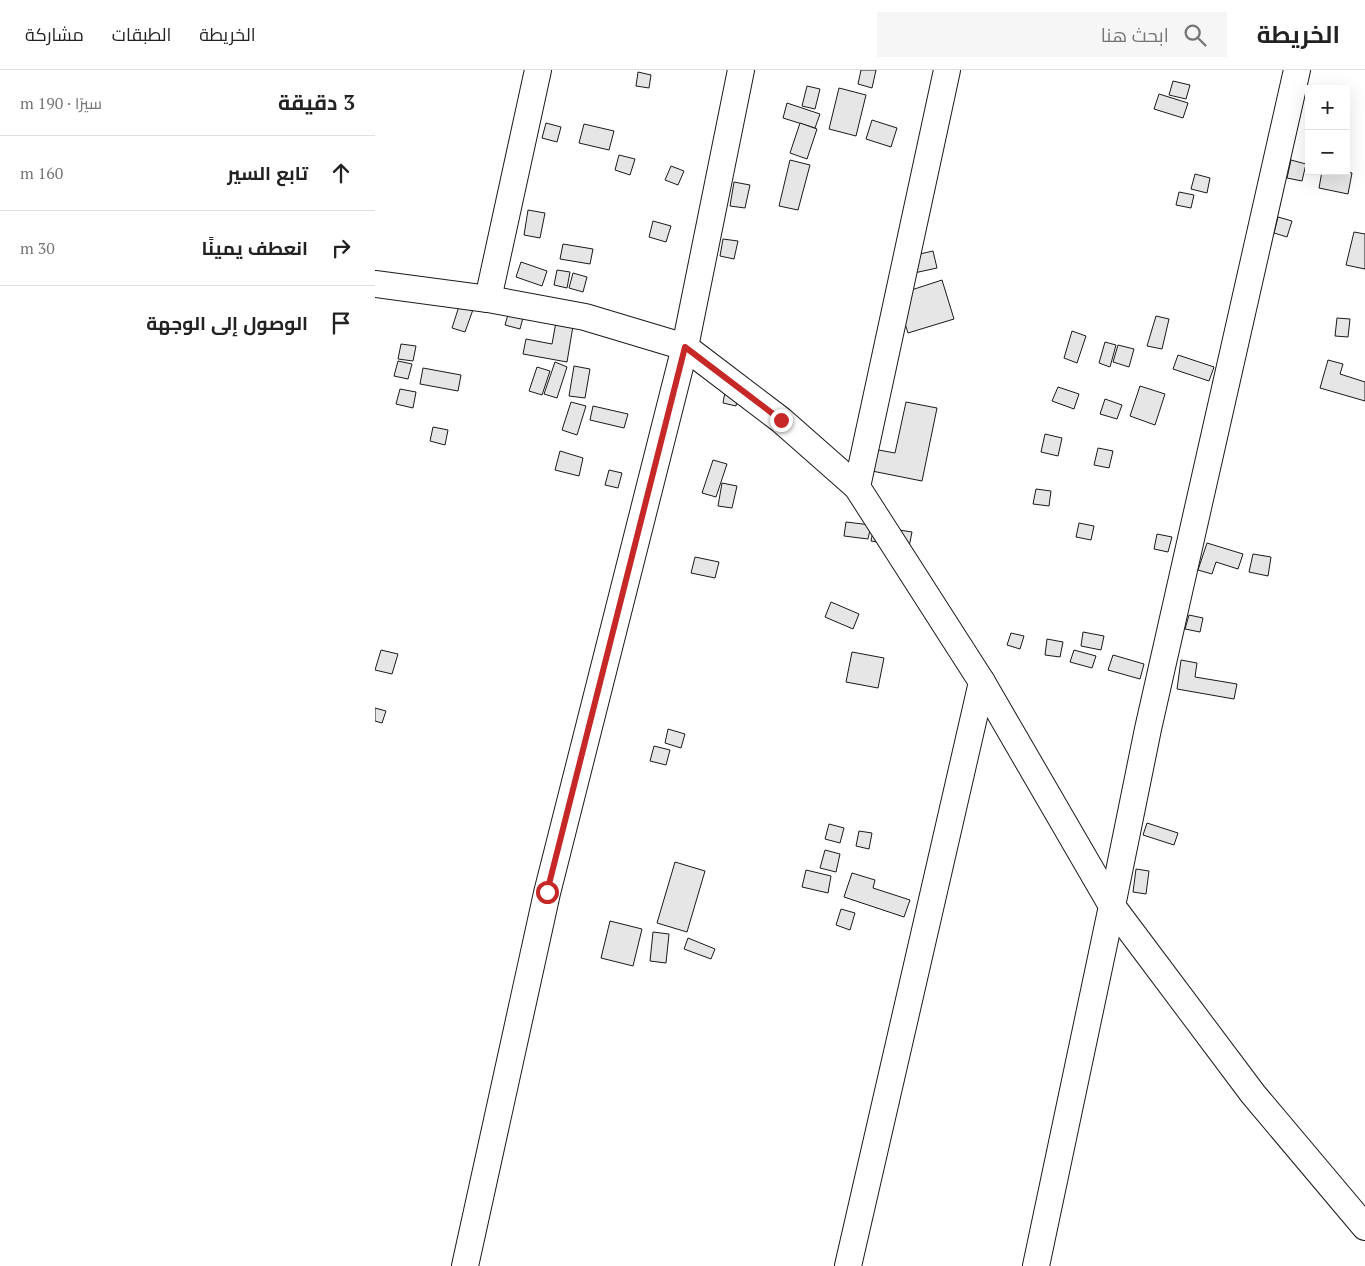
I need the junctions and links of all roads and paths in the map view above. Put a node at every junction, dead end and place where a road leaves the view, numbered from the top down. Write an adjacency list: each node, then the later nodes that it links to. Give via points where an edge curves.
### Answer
1 (537, 70): 6 (street)
2 (741, 70): 7 (street)
3 (947, 70): 8 (street)
4 (1297, 70): 10 (street, via 1148,729)
5 (375, 284): 6 (street)
6 (488, 299): 7 (street, via 585,317)
7 (685, 347): 8 (street, via 781,420); 12 (street, via 547,892)
8 (857, 487): 9 (street)
9 (982, 682): 10 (street); 13 (street)
10 (1112, 906): 11 (street, via 1253,1094); 14 (street)
11 (1365, 1227)
12 (465, 1266)
13 (848, 1266)
14 (1036, 1266)

